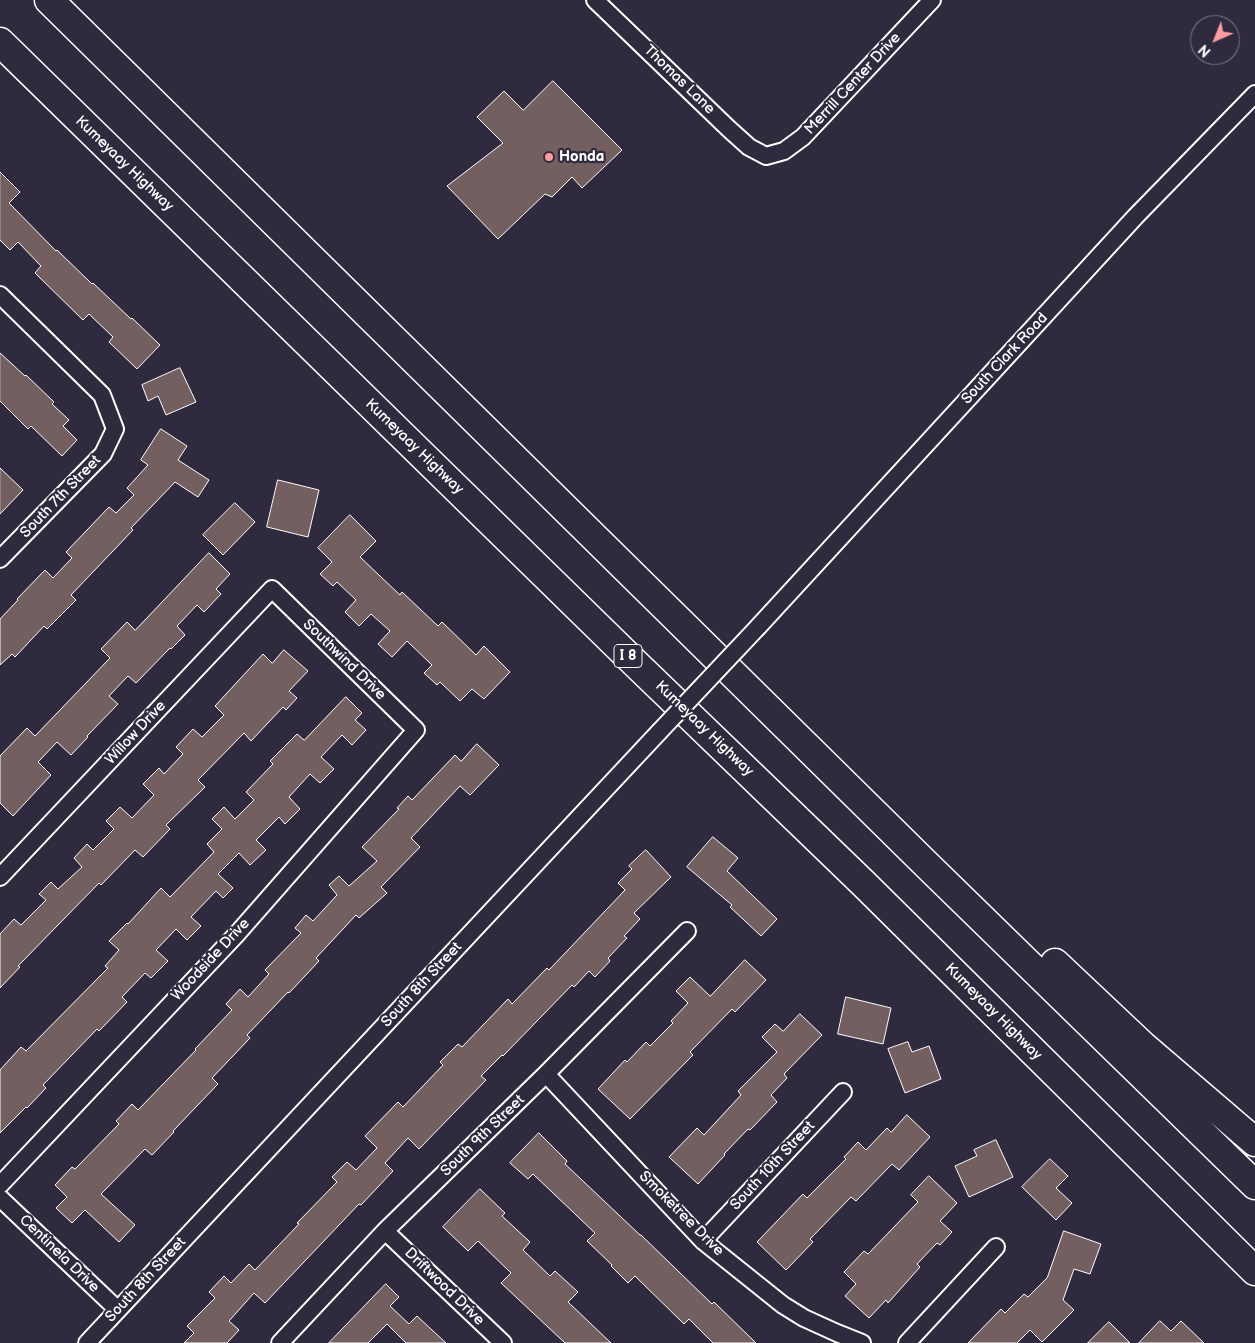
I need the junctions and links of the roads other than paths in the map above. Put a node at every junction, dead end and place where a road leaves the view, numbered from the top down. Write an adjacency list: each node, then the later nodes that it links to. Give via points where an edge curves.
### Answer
1 (49, 0): 13 (highway)
2 (595, 0): 6 (street, Thomas Lane, via 729,129)
3 (932, 0): 6 (street, Merrill Center Drive, via 803,137 784,151)
4 (0, 42): 24 (highway, Kumeyaay Highway / I 8, via 862,882)
5 (1255, 94): 10 (street, South Clark Road, via 1136,216)
6 (766, 156)
7 (0, 295): 8 (street, South 7th Street, via 102,394 115,429 103,454)
8 (0, 559)
9 (272, 589): 11 (street, Southwind Drive); 12 (street, Willow Drive)
10 (758, 626): 25 (street, South 8th Street, bridge)
11 (416, 730): 18 (street, Woodside Drive, via 236,935)
12 (3, 869)
13 (931, 869): 17 (highway, via 990,901 1142,1044); 19 (highway)
14 (687, 931): 15 (street, South 9th Street)
15 (546, 1074): 21 (street, South 9th Street); 22 (street, Smoketree Drive)
16 (844, 1092): 22 (street, South 10th Street)
17 (1255, 1142)
18 (0, 1185)
19 (1255, 1185)
20 (0, 1198): 25 (street, Centinela Drive)
21 (386, 1230): 27 (street, South 9th Street); 28 (street, Driftwood Drive)
22 (703, 1240): 29 (street, Smoketree Drive, via 783,1305 804,1318)
23 (996, 1247): 30 (street)
24 (1255, 1272)
25 (118, 1310): 26 (street, South 8th Street)
26 (87, 1343)
27 (280, 1343)
28 (503, 1343)
29 (862, 1343)
30 (907, 1343)

